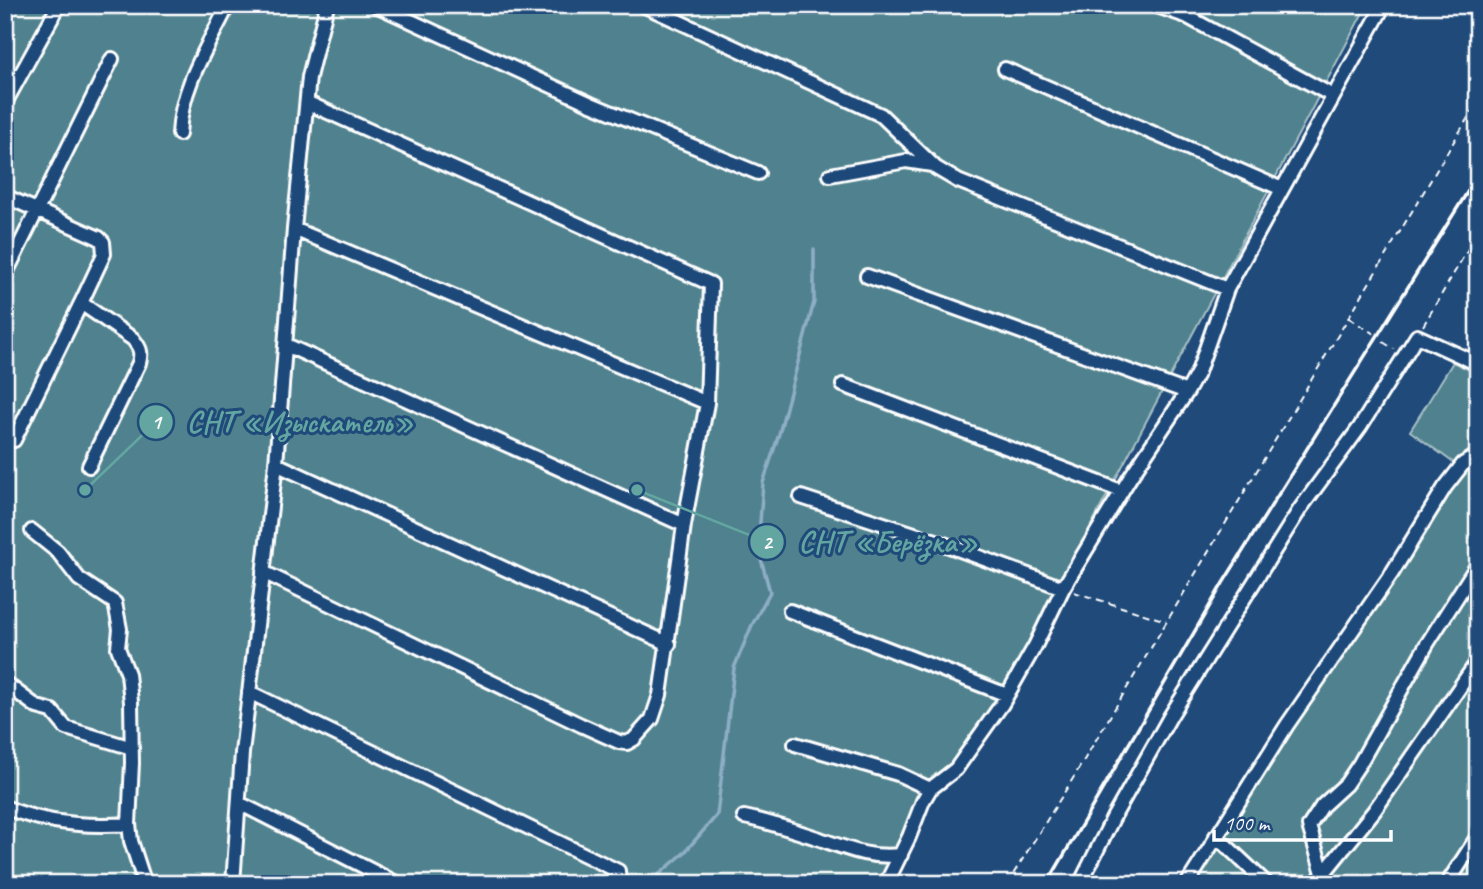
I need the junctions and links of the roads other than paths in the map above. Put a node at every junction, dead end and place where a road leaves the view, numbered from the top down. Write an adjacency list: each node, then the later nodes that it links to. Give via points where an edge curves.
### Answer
1 (59, 5): 11 (street)
2 (228, 5): 13 (street, via 187,88)
3 (327, 5): 12 (street, via 309,77)
4 (376, 5): 15 (street, via 590,104)
5 (643, 5): 14 (street, via 881,116)
6 (1154, 5): 10 (street, via 1186,16)
7 (1384, 5): 10 (street)
8 (112, 59): 19 (street)
9 (1005, 69): 17 (street)
10 (1333, 96): 17 (street)
11 (5, 103)
12 (308, 103): 20 (street); 29 (street, via 711,284)
13 (179, 134)
14 (933, 165): 16 (street, via 906,160); 23 (street, via 977,189)
15 (758, 173)
16 (830, 175)
17 (1282, 189): 23 (street)
18 (5, 196): 19 (street)
19 (38, 211): 21 (street); 24 (street, via 99,237 105,247)
20 (294, 229): 25 (street); 29 (street)
21 (5, 275)
22 (867, 276): 28 (street)
23 (1227, 289): 28 (street)
24 (81, 303): 30 (street); 33 (street, via 134,339 142,354)
25 (286, 345): 32 (street); 36 (street)
26 (1478, 364): 63 (street, via 1417,336 1360,427 1300,509 1171,715)
27 (843, 385): 34 (street)
28 (1187, 392): 34 (street)
29 (707, 403): 36 (street)
30 (14, 440)
31 (1478, 455): 54 (street, via 1463,464 1445,486)
32 (276, 464): 39 (street); 42 (street)
33 (89, 466)
34 (1121, 491): 40 (street)
35 (801, 497): 40 (street)
36 (684, 525): 42 (street)
37 (32, 531): 48 (street, via 58,552 79,579 115,603 118,648 128,674)
38 (1478, 564): 57 (street, via 1360,763 1309,826)
39 (263, 572): 42 (street, via 619,742 635,739 652,719); 45 (street)
40 (1063, 588): 46 (street)
41 (790, 611): 46 (street)
42 (669, 644)
43 (1478, 661): 57 (street, via 1374,811)
44 (5, 683): 48 (street, via 37,708 52,711 66,728)
45 (249, 692): 50 (street); 61 (street, via 618,871)
46 (1007, 695): 49 (street, via 956,769)
47 (795, 744): 49 (street, via 898,774)
48 (132, 748): 53 (street)
49 (930, 789): 56 (street)
50 (239, 803): 59 (street); 60 (street)
51 (5, 807): 53 (street, via 62,823)
52 (744, 817): 56 (street, via 860,854)
53 (129, 824): 58 (street)
54 (1216, 836): 64 (street); 65 (street)
55 (1478, 836): 67 (street)
56 (901, 855): 62 (street)
57 (1323, 873): 66 (street)
58 (145, 884)
59 (233, 884)
60 (398, 884)
61 (619, 884)
62 (886, 884)
63 (1080, 884)
64 (1187, 884)
65 (1266, 884)
66 (1315, 884)
67 (1447, 884)

